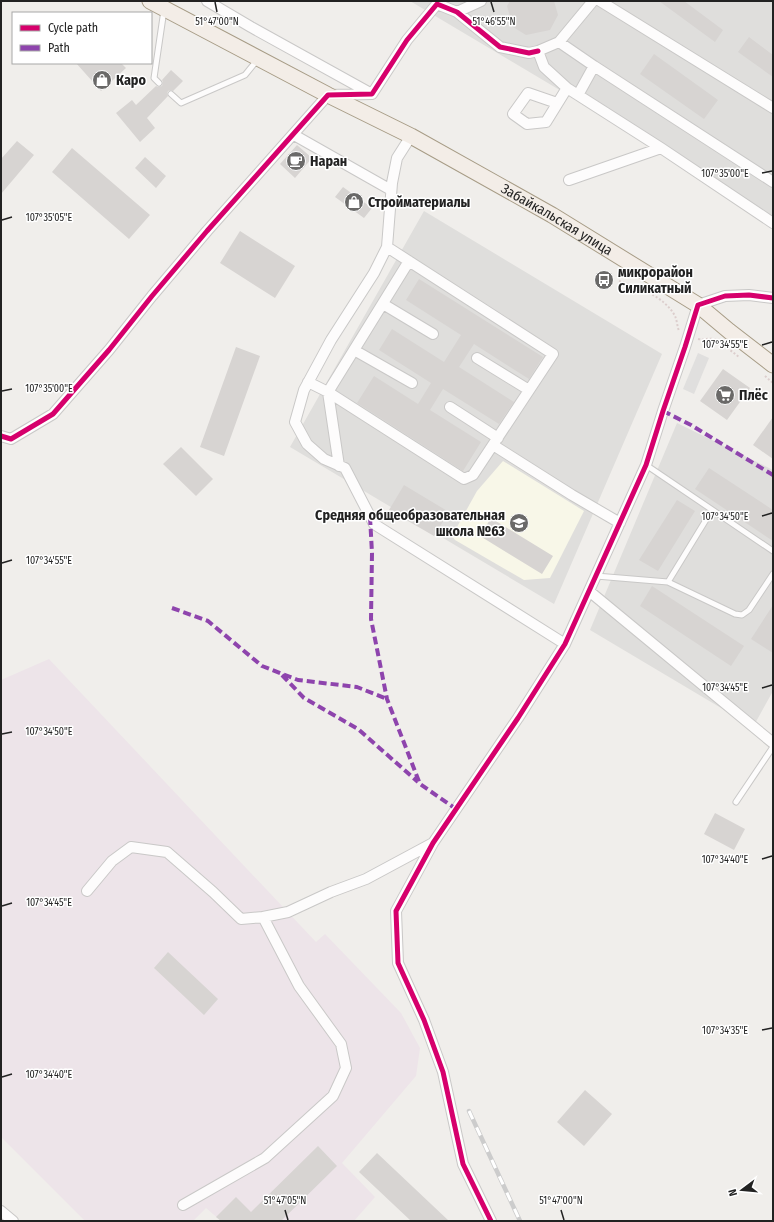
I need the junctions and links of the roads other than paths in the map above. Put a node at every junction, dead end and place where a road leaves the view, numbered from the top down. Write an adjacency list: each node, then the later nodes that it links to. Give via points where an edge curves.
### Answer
1 (150, 1): 7 (main road, Забайкальская улица)
2 (207, 1): 16 (street)
3 (480, 1): 8 (street)
4 (593, 1): 9 (street)
5 (435, 2): 8 (street); 16 (street)
6 (603, 2): 20 (street)
7 (165, 9): 11 (main road, Забайкальская улица); 13 (lane, via 154,78)
8 (457, 12): 10 (street, via 500,47 529,53)
9 (559, 42): 10 (street); 12 (street)
10 (538, 51): 14 (street, via 544,67)
11 (258, 58): 15 (lane, via 246,75 181,103); 17 (main road, Забайкальская улица)
12 (594, 66): 18 (street); 25 (street)
13 (159, 83)
14 (567, 88): 18 (street); 19 (street)
15 (171, 94)
16 (372, 94): 17 (street)
17 (328, 95): 21 (street); 22 (main road, Забайкальская улица)
18 (578, 95): 23 (street)
19 (557, 103)
20 (773, 108)
21 (294, 135): 26 (street); 42 (street, via 207,231 53,414 10,439)
22 (411, 136): 26 (street, via 397,158); 32 (main road, Забайкальская улица, via 552,215)
23 (661, 148): 24 (street); 27 (street)
24 (569, 180)
25 (773, 182)
26 (391, 190): 28 (street)
27 (773, 223)
28 (387, 247): 29 (street); 37 (street)
29 (409, 261): 31 (street); 39 (street, via 553,354)
30 (773, 298): 32 (street, via 725,296)
31 (383, 304): 33 (street); 34 (street)
32 (698, 305): 36 (main road, Забайкальская улица); 44 (street)
33 (433, 334)
34 (354, 350): 38 (street); 40 (street)
35 (477, 358): 39 (street)
36 (773, 365)
37 (308, 382): 40 (street); 45 (street, via 295,422 307,444 324,459)
38 (412, 384)
39 (529, 390): 43 (street)
40 (328, 392): 43 (street, via 464,479 473,475); 45 (street)
41 (450, 407): 43 (street)
42 (1, 436)
43 (495, 441): 47 (street, via 572,495)
44 (646, 465): 46 (lane); 47 (street)
45 (339, 466): 53 (street, via 345,468 374,524)
46 (712, 510): 48 (lane); 51 (lane)
47 (620, 523): 50 (street)
48 (773, 551)
49 (773, 574): 51 (lane, via 749,610 742,615)
50 (596, 576): 51 (lane); 52 (street)
51 (668, 582)
52 (589, 591): 53 (street); 54 (street)
53 (565, 644): 57 (street)
54 (773, 743)
55 (773, 747): 56 (lane)
56 (736, 802)
57 (433, 843): 59 (street, via 366,880 331,892 288,912); 63 (street, via 396,911 398,963 424,1020 443,1072 463,1164)
58 (87, 891): 59 (street, via 112,861 131,847 167,852 241,919)
59 (263, 917): 60 (street, via 299,986 341,1044 346,1068 333,1096 265,1158)
60 (183, 1205)
61 (1, 1211): 62 (street)
62 (13, 1221)
63 (491, 1221)

